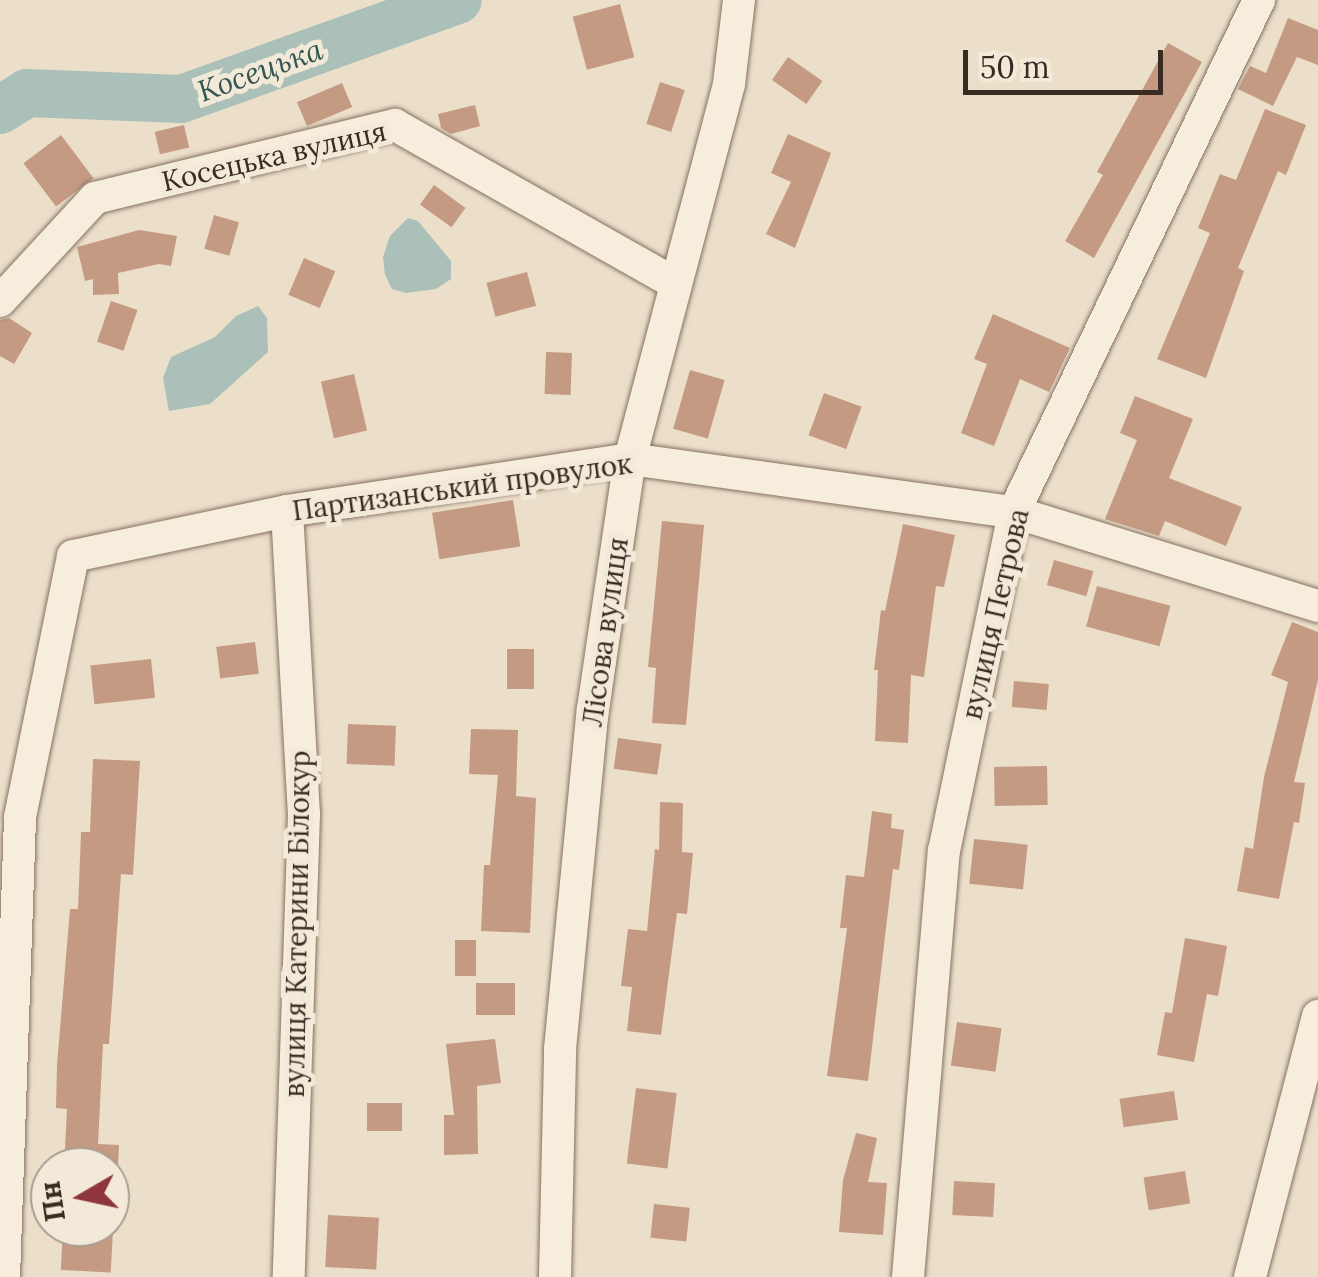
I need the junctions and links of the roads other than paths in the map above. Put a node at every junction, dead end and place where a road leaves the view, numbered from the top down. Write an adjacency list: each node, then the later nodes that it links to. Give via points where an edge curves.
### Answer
1 (739, 0): 3 (street, Лісова вулиця, via 729,84)
2 (1258, 0): 7 (street, вулиця Петрова)
3 (674, 283): 4 (street, Косецька вулиця, via 395,125 95,198); 5 (street, Лісова вулиця)
4 (0, 301)
5 (630, 459): 6 (street, Партизанський провулок); 7 (street, Партизанський провулок); 13 (street, Лісова вулиця, via 593,709 560,1049)
6 (287, 511): 9 (street, Партизанський провулок, via 73,556); 12 (street, вулиця Катерини Білокур, via 304,814)
7 (1014, 512): 8 (street, Партизанський провулок); 14 (street, вулиця Петрова, via 944,852)
8 (1318, 606)
9 (10, 816): 11 (street)
10 (1318, 1016): 15 (street)
11 (4, 1277)
12 (289, 1277)
13 (555, 1277)
14 (908, 1277)
15 (1250, 1277)

